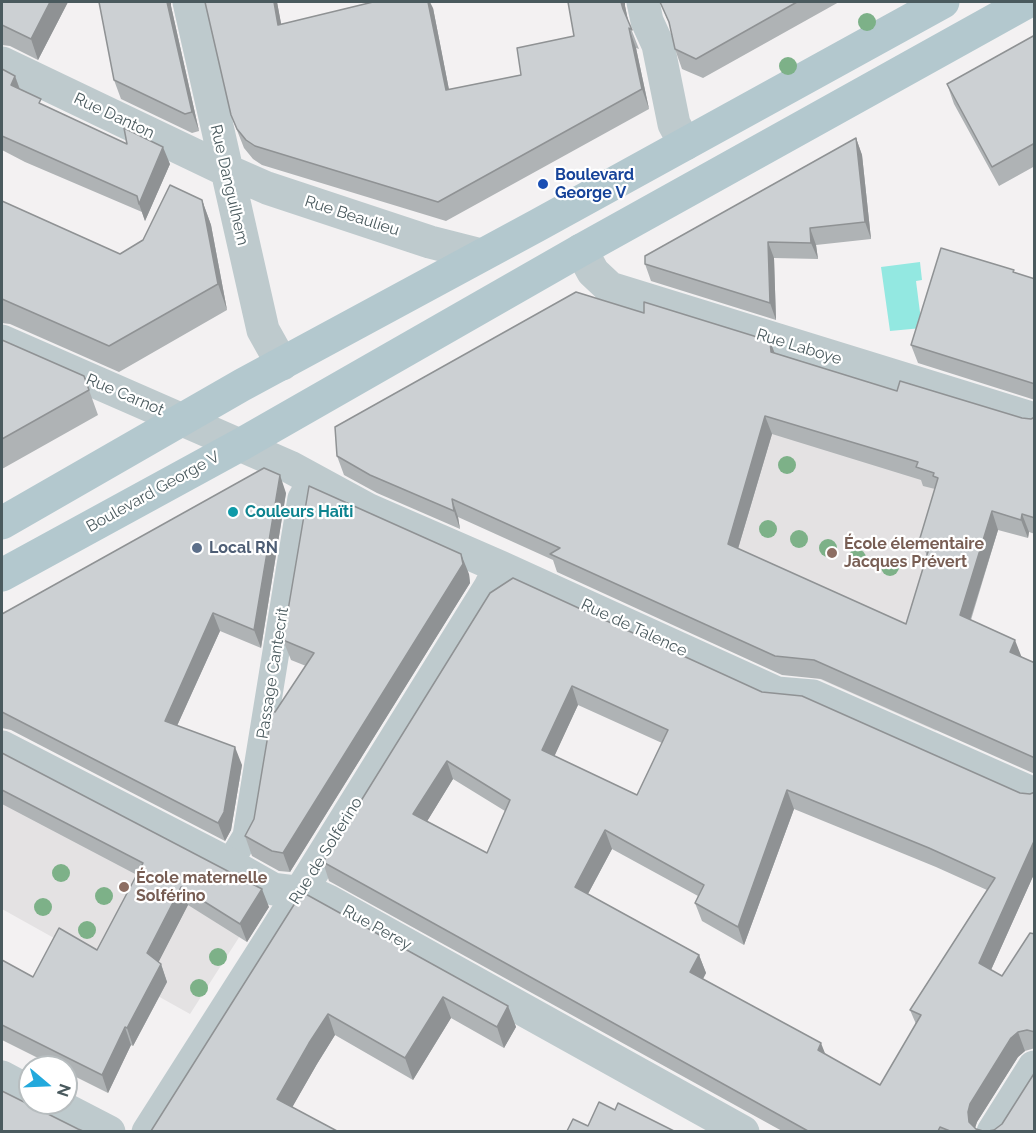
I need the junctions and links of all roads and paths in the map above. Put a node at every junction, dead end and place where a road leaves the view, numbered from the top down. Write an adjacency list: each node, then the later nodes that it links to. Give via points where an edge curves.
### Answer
1 (189, 2): 7 (street, Rue Danguilhem)
2 (643, 2): 6 (street, via 658,45 674,124)
3 (943, 2): 6 (main road)
4 (1027, 2): 8 (main road, Boulevard George V)
5 (2, 63): 7 (street, Rue Danton)
6 (685, 144): 9 (main road)
7 (226, 170): 9 (street, Rue Beaulieu, via 267,188); 11 (street, Rue Danguilhem, via 262,330)
8 (582, 250): 12 (street, Rue Laboye, via 593,272 610,288); 14 (main road, Boulevard George V)
9 (481, 255): 11 (main road)
10 (2, 341): 13 (street, Rue Carnot)
11 (282, 363): 13 (main road)
12 (1035, 419)
13 (183, 420): 14 (street, Rue Carnot); 16 (main road)
14 (240, 445): 15 (street, Rue de Talence); 18 (main road, Boulevard George V)
15 (312, 479): 17 (street, Rue de Talence, via 369,510); 21 (street, Passage Cantecrit, via 301,498 246,836)
16 (2, 523)
17 (500, 567): 20 (street, Rue de Talence, via 777,693 813,696); 22 (street, Rue de Solferino)
18 (2, 575)
19 (2, 747): 21 (street, Rue Perey)
20 (1035, 794)
21 (229, 864): 22 (street, Rue Perey, via 273,889)
22 (300, 892): 28 (street, Rue de Solferino); 29 (street, Rue Perey, via 328,901)
23 (1035, 1067): 30 (street)
24 (2, 1077): 25 (street)
25 (18, 1086)
26 (76, 1115): 27 (street)
27 (109, 1131)
28 (147, 1131)
29 (743, 1131)
30 (993, 1131)

